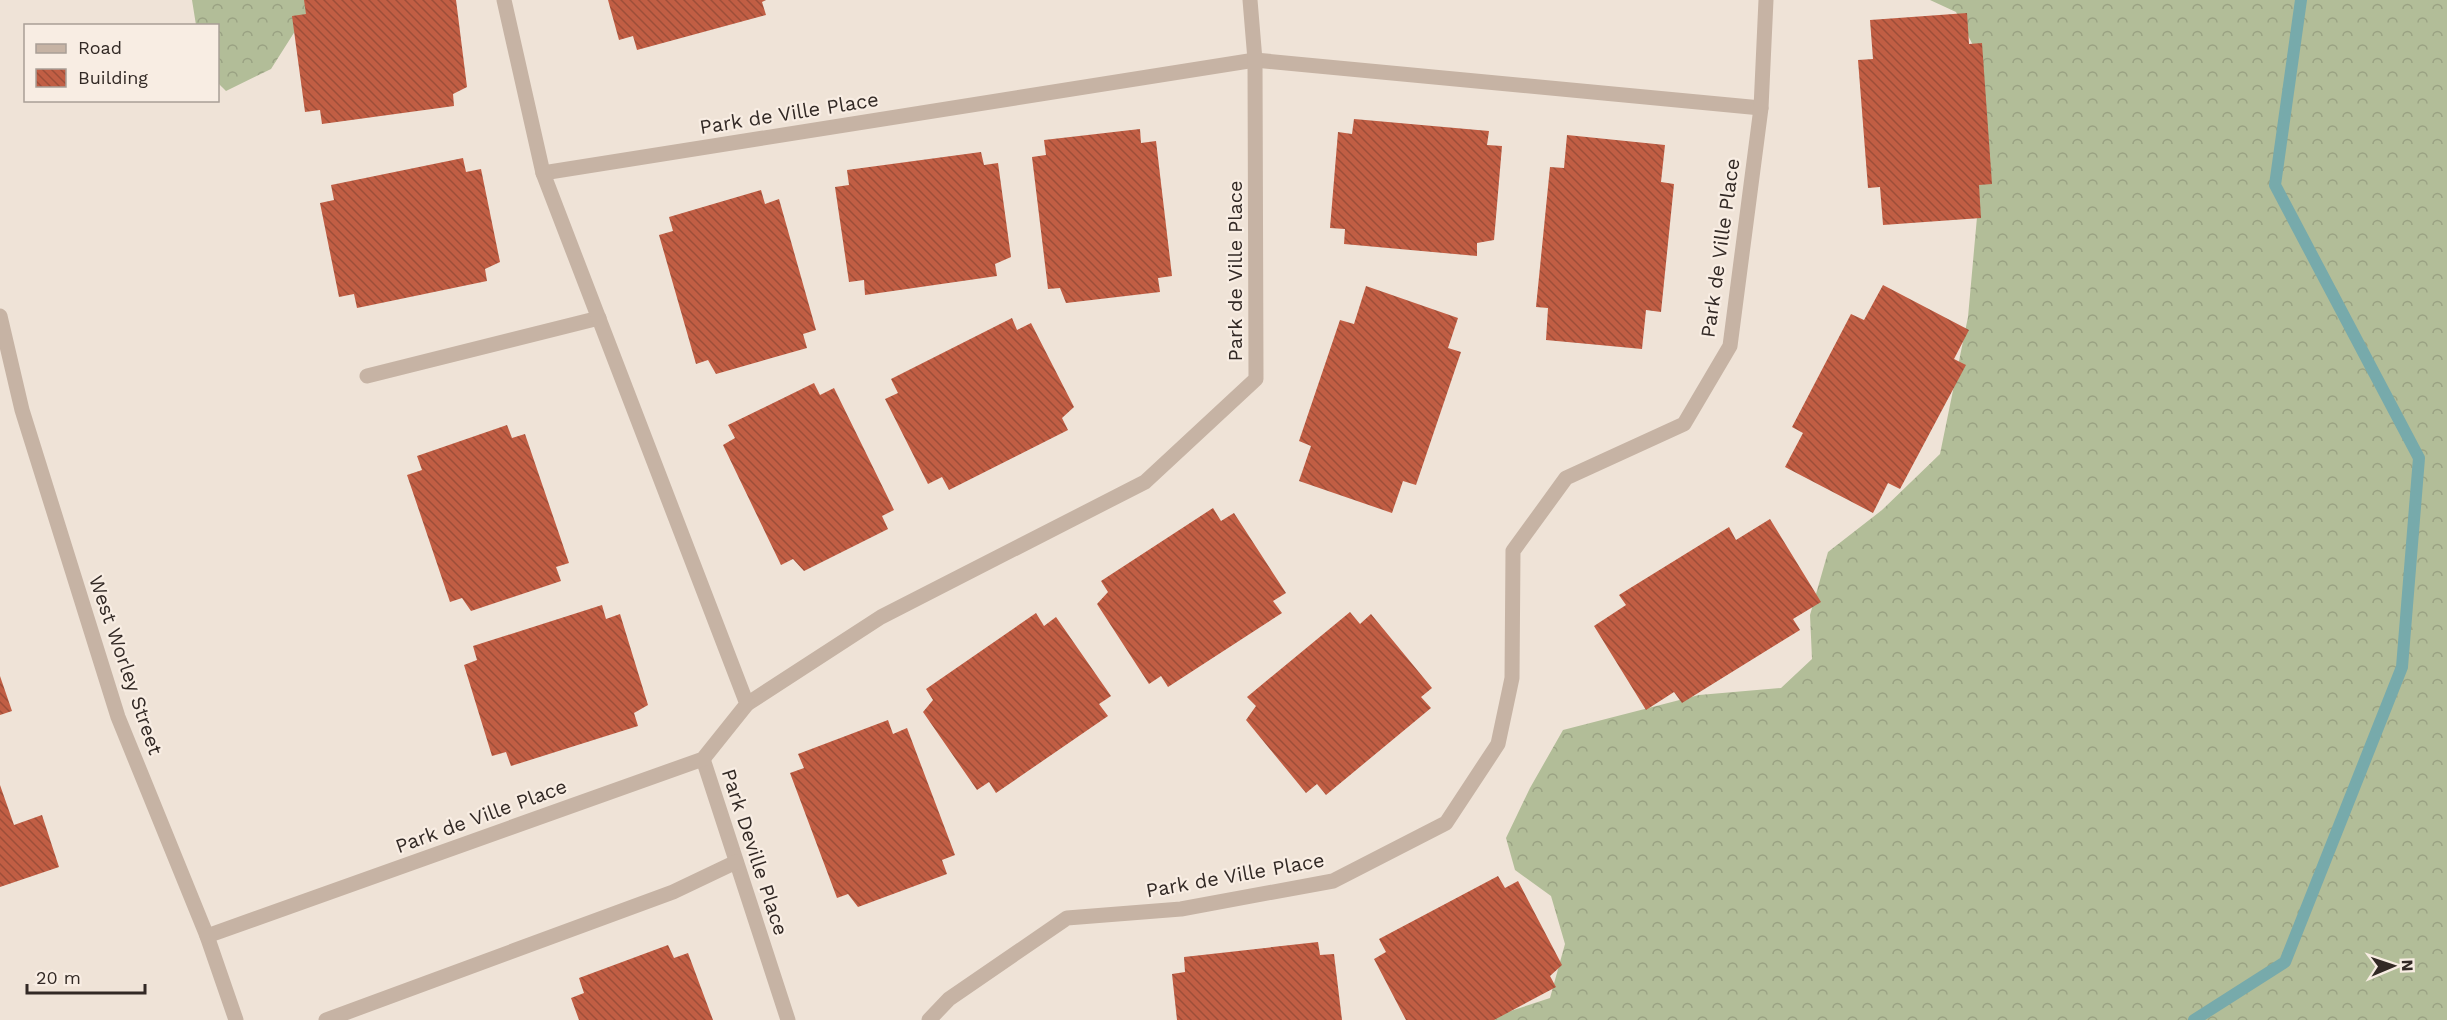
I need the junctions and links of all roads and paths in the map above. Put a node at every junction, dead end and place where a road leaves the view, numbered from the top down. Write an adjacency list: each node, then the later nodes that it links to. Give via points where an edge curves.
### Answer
1 (504, 0): 6 (street)
2 (1250, 0): 4 (street, Park de Ville Place)
3 (1766, 0): 5 (street)
4 (1255, 60): 5 (street, Park de Ville Place); 6 (street, Park de Ville Place); 10 (street, Park de Ville Place, via 1256,379 1145,482 881,617)
5 (1761, 108): 17 (street, Park de Ville Place, via 1730,346 1684,424 1566,478 1513,551 1512,678 1498,744 1446,823 1333,881 1181,909 1067,918 949,999)
6 (543, 173): 8 (street)
7 (0, 316): 13 (street, West Worley Street, via 22,410 118,717)
8 (599, 318): 9 (street); 10 (street)
9 (367, 376)
10 (747, 704): 11 (street, Park de Ville Place)
11 (703, 759): 12 (street, Park Deville Place); 13 (street, Park de Ville Place)
12 (736, 862): 15 (street, via 673,892); 16 (street, Park Deville Place)
13 (207, 936): 14 (street, West Worley Street)
14 (236, 1020)
15 (326, 1020)
16 (788, 1020)
17 (929, 1020)

